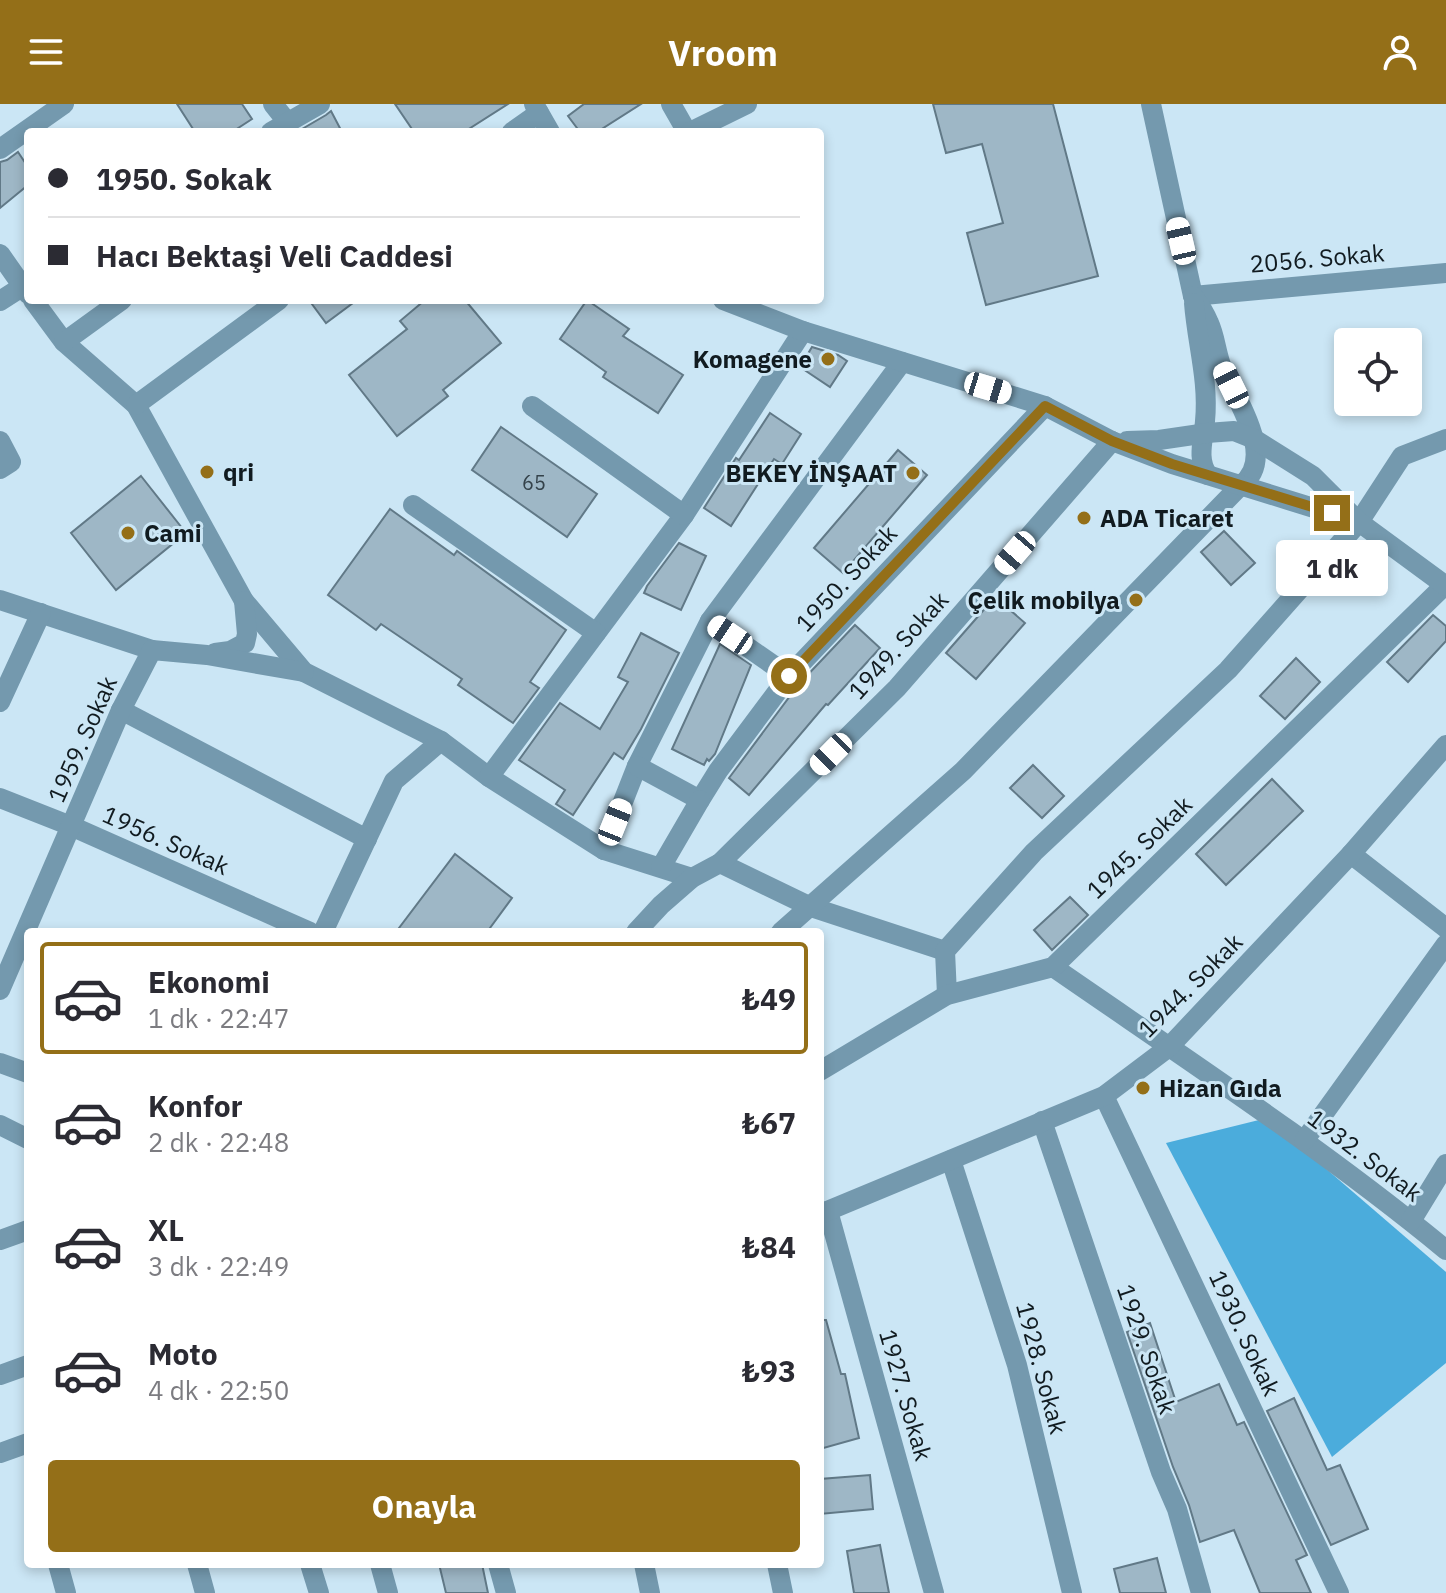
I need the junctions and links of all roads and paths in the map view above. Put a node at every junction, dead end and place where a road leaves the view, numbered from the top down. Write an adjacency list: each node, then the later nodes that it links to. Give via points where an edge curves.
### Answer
1 (64, 104): 9 (street)
2 (273, 104): 8 (street)
3 (320, 104): 8 (street)
4 (671, 104): 12 (street)
5 (747, 104): 13 (street)
6 (1151, 104): 20 (street)
7 (536, 108): 10 (street); 11 (street)
8 (280, 127)
9 (30, 128)
10 (516, 128)
11 (548, 128)
12 (686, 128)
13 (697, 128)
14 (24, 132): 15 (street)
15 (0, 149)
16 (0, 254): 18 (street)
17 (1446, 273): 20 (street, 2056. Sokak)
18 (24, 286)
19 (24, 292): 21 (street)
20 (1193, 296): 32 (street, via 1205,376); 33 (street, via 1209,322)
21 (0, 301)
22 (37, 304): 27 (street)
23 (116, 304): 27 (street)
24 (274, 304): 29 (street)
25 (733, 304): 26 (street)
26 (803, 331): 28 (street); 41 (street)
27 (64, 342): 29 (street)
28 (902, 362): 31 (street); 47 (street)
29 (136, 405): 45 (street)
30 (532, 406): 41 (street)
31 (1045, 406): 36 (street); 52 (street, 1950. Sokak)
32 (1204, 433): 33 (street, via 1234,431); 36 (street); 38 (street, via 1201,453)
33 (1254, 439): 39 (street, via 1255,460); 42 (street, via 1313,476)
34 (1446, 439): 42 (street, via 1402,456)
35 (0, 441): 37 (street, via 11,462)
36 (1112, 441): 38 (street); 65 (street, 1949. Sokak, via 897,688)
37 (0, 469)
38 (1208, 475): 39 (street)
39 (1241, 485): 42 (street); 68 (street, via 963,771)
40 (413, 505): 48 (street)
41 (684, 515): 48 (street)
42 (1359, 522): 43 (street); 77 (street, via 1228,670 1034,852)
43 (1446, 586): 78 (street, 1945. Sokak)
44 (0, 600): 46 (street)
45 (244, 601): 50 (street, via 245,643); 51 (street)
46 (41, 613): 49 (street); 53 (street)
47 (710, 621): 52 (street); 57 (street)
48 (596, 633): 58 (street)
49 (152, 650): 50 (street); 54 (street, 1959. Sokak)
50 (207, 655): 51 (street)
51 (304, 672): 55 (street)
52 (789, 676): 60 (street, 1950. Sokak)
53 (0, 702)
54 (121, 710): 61 (street, 1959. Sokak); 62 (street)
55 (441, 741): 58 (street); 62 (street, via 394,781)
56 (1446, 745): 64 (street, 1944. Sokak)
57 (637, 766): 60 (street); 63 (street)
58 (489, 777): 63 (street)
59 (0, 798): 61 (street, 1956. Sokak)
60 (700, 800): 66 (street, 1950. Sokak)
61 (71, 826): 69 (street, 1959. Sokak); 70 (street, 1956. Sokak)
62 (367, 839): 71 (street)
63 (604, 850): 66 (street)
64 (1351, 854): 74 (street); 81 (street, 1944. Sokak)
65 (720, 863): 67 (street, 1949. Sokak); 68 (street)
66 (661, 867): 67 (street)
67 (692, 878): 72 (street, 1949. Sokak)
68 (811, 907): 73 (street); 77 (street)
69 (31, 928)
70 (301, 928)
71 (325, 928)
72 (640, 928)
73 (786, 928)
74 (1446, 928)
75 (1446, 944): 89 (street)
76 (24, 946): 79 (street, 1959. Sokak)
77 (945, 951): 80 (street)
78 (1053, 967): 80 (street, 1945. Sokak); 81 (street, 1932. Sokak)
79 (0, 990)
80 (947, 995): 83 (street, 1945. Sokak)
81 (1169, 1047): 85 (street, 1944. Sokak); 89 (street, 1932. Sokak)
82 (0, 1063): 84 (street)
83 (824, 1069)
84 (24, 1072)
85 (1104, 1096): 86 (street, 1944. Sokak); 118 (street, 1930. Sokak)
86 (1042, 1121): 90 (street, 1944. Sokak); 117 (street, 1929. Sokak, via 1177,1509)
87 (0, 1125): 88 (street)
88 (24, 1137)
89 (1304, 1141): 93 (street, 1932. Sokak)
90 (951, 1160): 92 (street, 1944. Sokak); 116 (street, 1928. Sokak, via 1017,1365)
91 (1446, 1164): 93 (street)
92 (824, 1212): 115 (street, 1927. Sokak)
93 (1411, 1221): 96 (street, 1932. Sokak)
94 (24, 1231): 95 (street)
95 (0, 1240)
96 (1446, 1250)
97 (24, 1366): 98 (street)
98 (0, 1375)
99 (24, 1446): 100 (street)
100 (0, 1453)
101 (59, 1568): 108 (street)
102 (198, 1568): 109 (street)
103 (311, 1568): 110 (street)
104 (381, 1568): 111 (street)
105 (499, 1568): 112 (street)
106 (645, 1568): 113 (street)
107 (778, 1568): 114 (street)
108 (66, 1593)
109 (205, 1593)
110 (319, 1593)
111 (388, 1593)
112 (506, 1593)
113 (650, 1593)
114 (783, 1593)
115 (934, 1593)
116 (1072, 1593)
117 (1201, 1593)
118 (1339, 1593)

